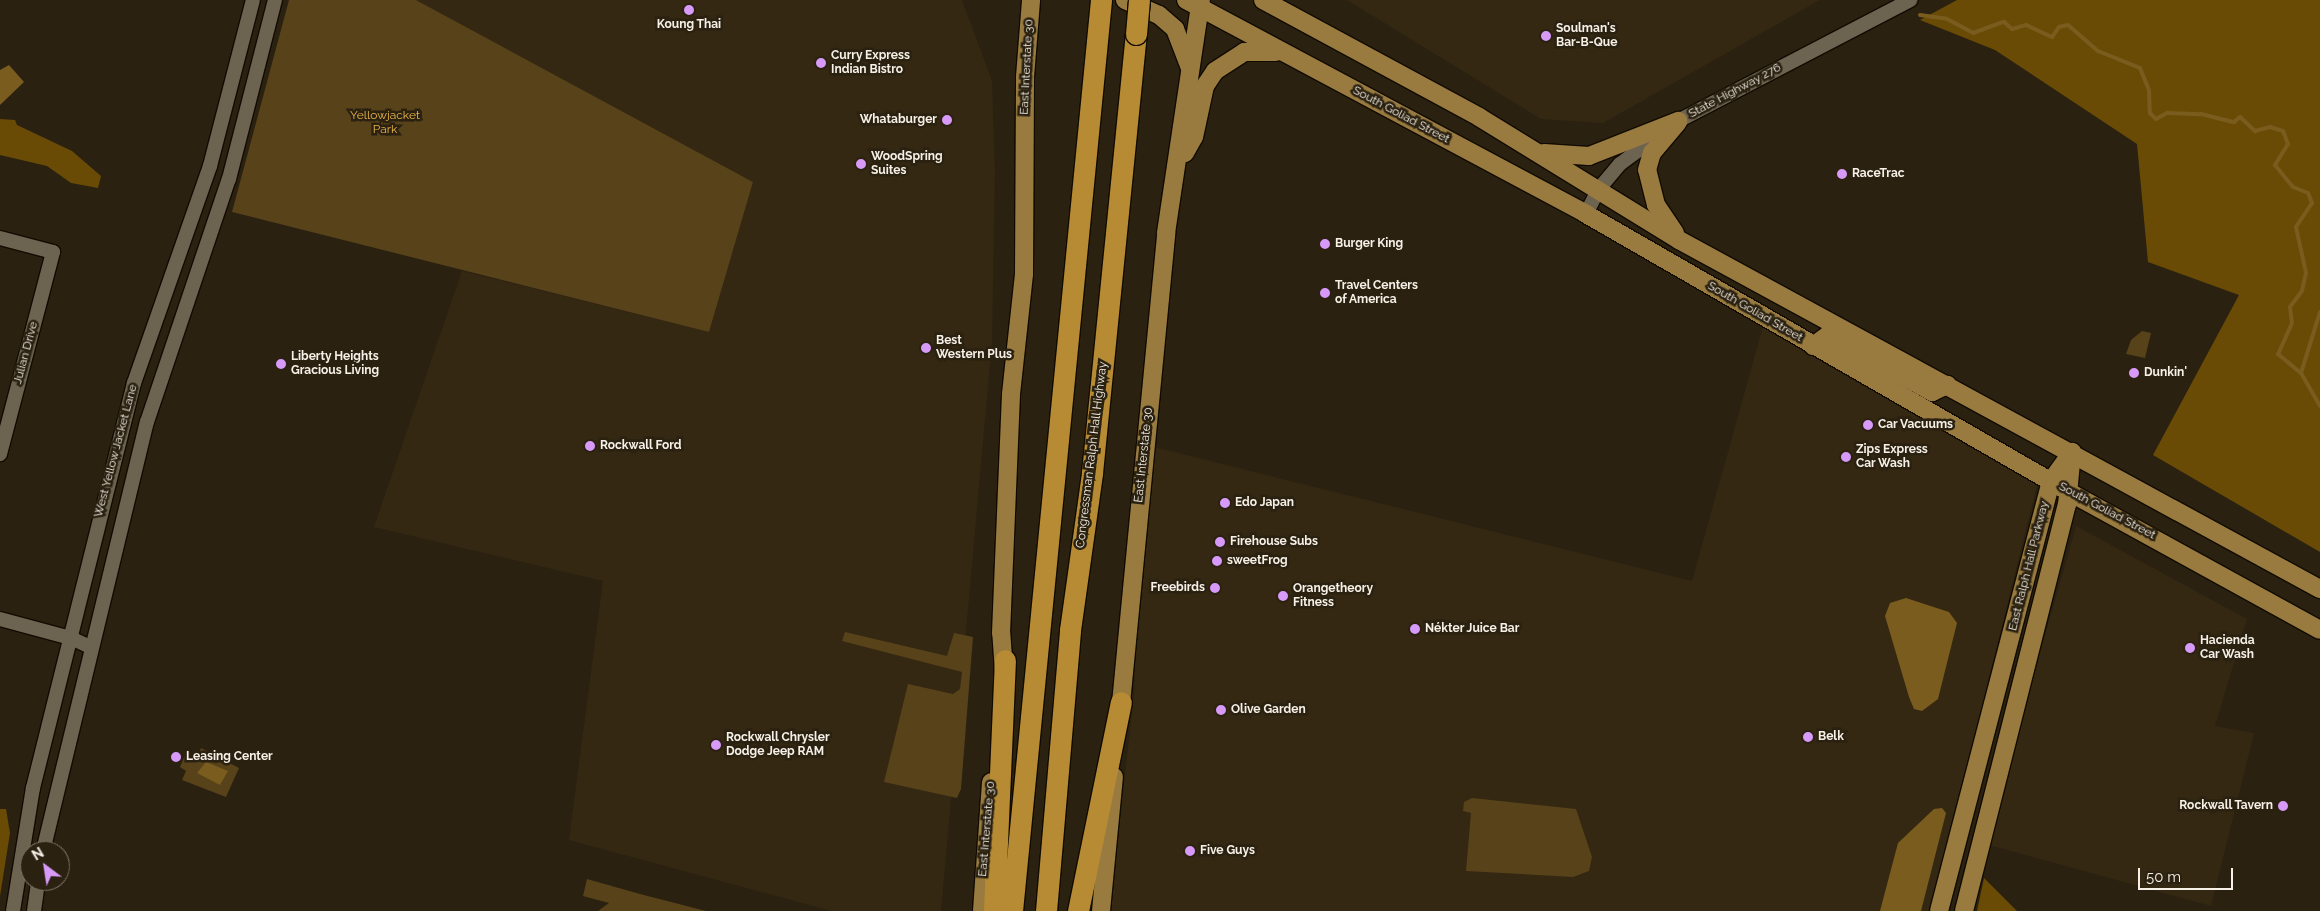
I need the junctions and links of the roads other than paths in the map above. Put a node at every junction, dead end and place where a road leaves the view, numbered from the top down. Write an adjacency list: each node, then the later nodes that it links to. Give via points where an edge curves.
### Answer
1 (253, 0): 30 (street, West Yellow Jacket Lane, via 210,166 134,383)
2 (275, 0): 31 (street, West Yellow Jacket Lane, via 229,180 147,422)
3 (1043, 0): 10 (main road)
4 (1125, 0): 12 (main road, via 1159,15 1175,29)
5 (1139, 0): 45 (highway, Congressman Ralph Hall Highway, bridge, via 1092,473 1070,630)
6 (1263, 0): 14 (main road)
7 (1910, 0): 13 (street, State Highway 276)
8 (1196, 3): 11 (main road, South Goliad Street); 12 (main road, East Interstate 30)
9 (1094, 7): 44 (highway, via 1097,38)
10 (1030, 9): 32 (main road, East Interstate 30, via 1025,76 1024,274 1011,394 1001,633)
11 (1285, 53): 15 (main road, via 1244,52 1215,71 1205,86 1194,137); 17 (main road, South Goliad Street)
12 (1192, 76): 15 (main road, East Interstate 30)
13 (1678, 121): 14 (main road, via 1589,156); 16 (street, State Highway 276, via 1632,154); 19 (main road, via 1652,153 1648,170 1656,205)
14 (1533, 150): 16 (main road)
15 (1178, 167): 33 (main road, East Interstate 30, via 1166,233)
16 (1598, 190): 17 (street, State Highway 276); 19 (main road)
17 (1586, 214): 20 (main road, South Goliad Street)
18 (0, 238): 22 (street, Julian Drive, via 53,252)
19 (1679, 240): 21 (main road)
20 (1813, 346): 21 (main road, via 1828,336 1932,392); 25 (main road, South Goliad Street)
21 (1948, 385): 23 (main road)
22 (2, 434): 24 (street, Julian Drive)
23 (2072, 452): 25 (main road, East Ralph Hall Parkway); 26 (main road, East Ralph Hall Parkway); 27 (main road)
24 (0, 454)
25 (2050, 481): 26 (main road, South Goliad Street); 34 (main road, East Ralph Hall Parkway)
26 (2069, 492): 29 (main road, South Goliad Street); 35 (main road, East Ralph Hall Parkway)
27 (2320, 589)
28 (0, 619): 30 (street)
29 (2320, 630)
30 (71, 638): 31 (street); 40 (street, West Yellow Jacket Lane, via 24,824)
31 (92, 648): 38 (street, West Yellow Jacket Lane)
32 (1005, 660): 42 (main road, East Interstate 30, via 986,820); 43 (highway, via 992,873)
33 (1121, 702): 46 (highway); 47 (main road, East Interstate 30)
34 (1993, 705): 35 (main road); 36 (main road, East Ralph Hall Parkway)
35 (2014, 710): 37 (main road, East Ralph Hall Parkway)
36 (1971, 792): 37 (main road); 48 (main road, East Ralph Hall Parkway)
37 (1992, 797): 49 (main road, East Ralph Hall Parkway)
38 (45, 841)
39 (37, 891): 41 (street)
40 (13, 911)
41 (34, 911)
42 (982, 911)
43 (994, 911)
44 (1012, 911)
45 (1046, 911)
46 (1078, 911)
47 (1102, 911)
48 (1939, 911)
49 (1964, 911)

